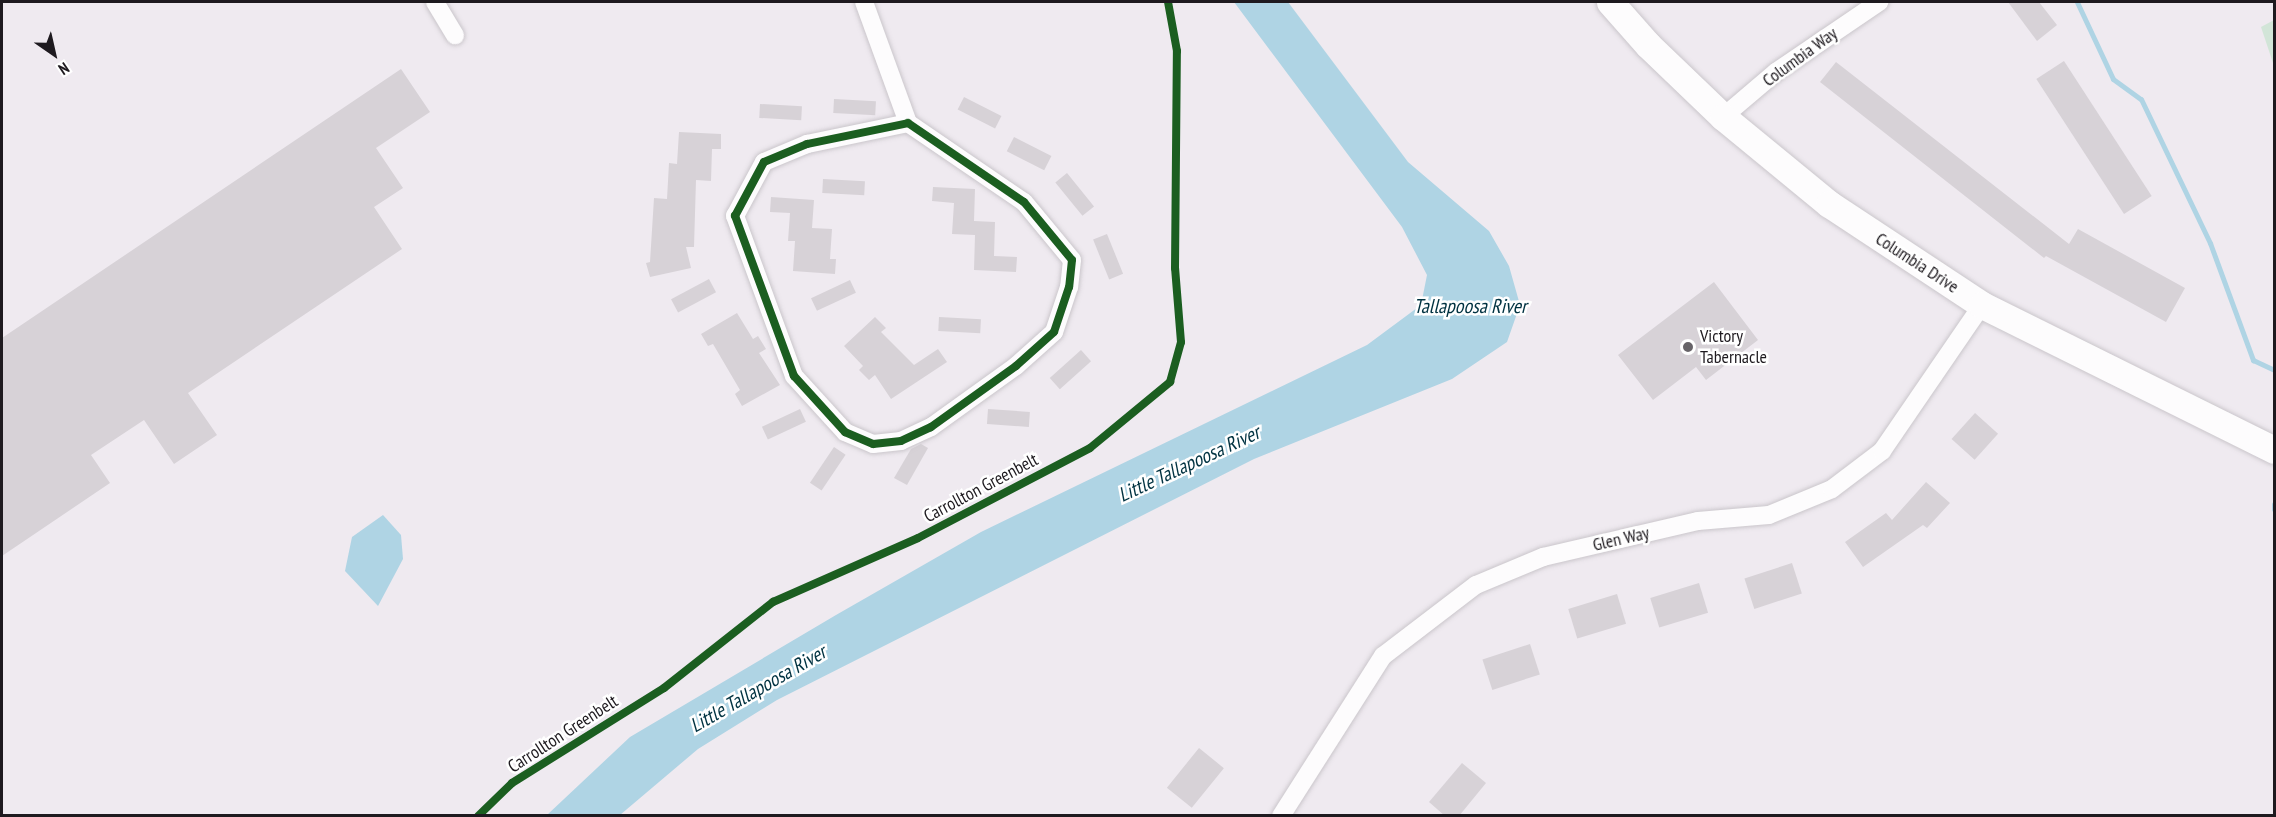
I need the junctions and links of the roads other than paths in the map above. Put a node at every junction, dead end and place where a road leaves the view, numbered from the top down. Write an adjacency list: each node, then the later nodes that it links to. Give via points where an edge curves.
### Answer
1 (435, 2): 5 (street)
2 (864, 2): 7 (street)
3 (1610, 2): 6 (main road, Columbia Drive, via 1648,45)
4 (1879, 2): 6 (street, Columbia Way, via 1776,72)
5 (455, 35)
6 (1723, 117): 8 (main road, Columbia Drive, via 1829,204)
7 (908, 123): 7 (street, via 1024,202 1072,260 1069,287 1054,332 1016,366 931,427 901,441 873,444 845,432 794,376 735,216 764,162 807,144)
8 (1982, 304): 9 (main road, Columbia Drive); 10 (street, Glen Way, via 1882,451 1832,489 1769,515 1698,521 1543,557 1476,585 1383,656)
9 (2274, 450)
10 (1281, 816)

